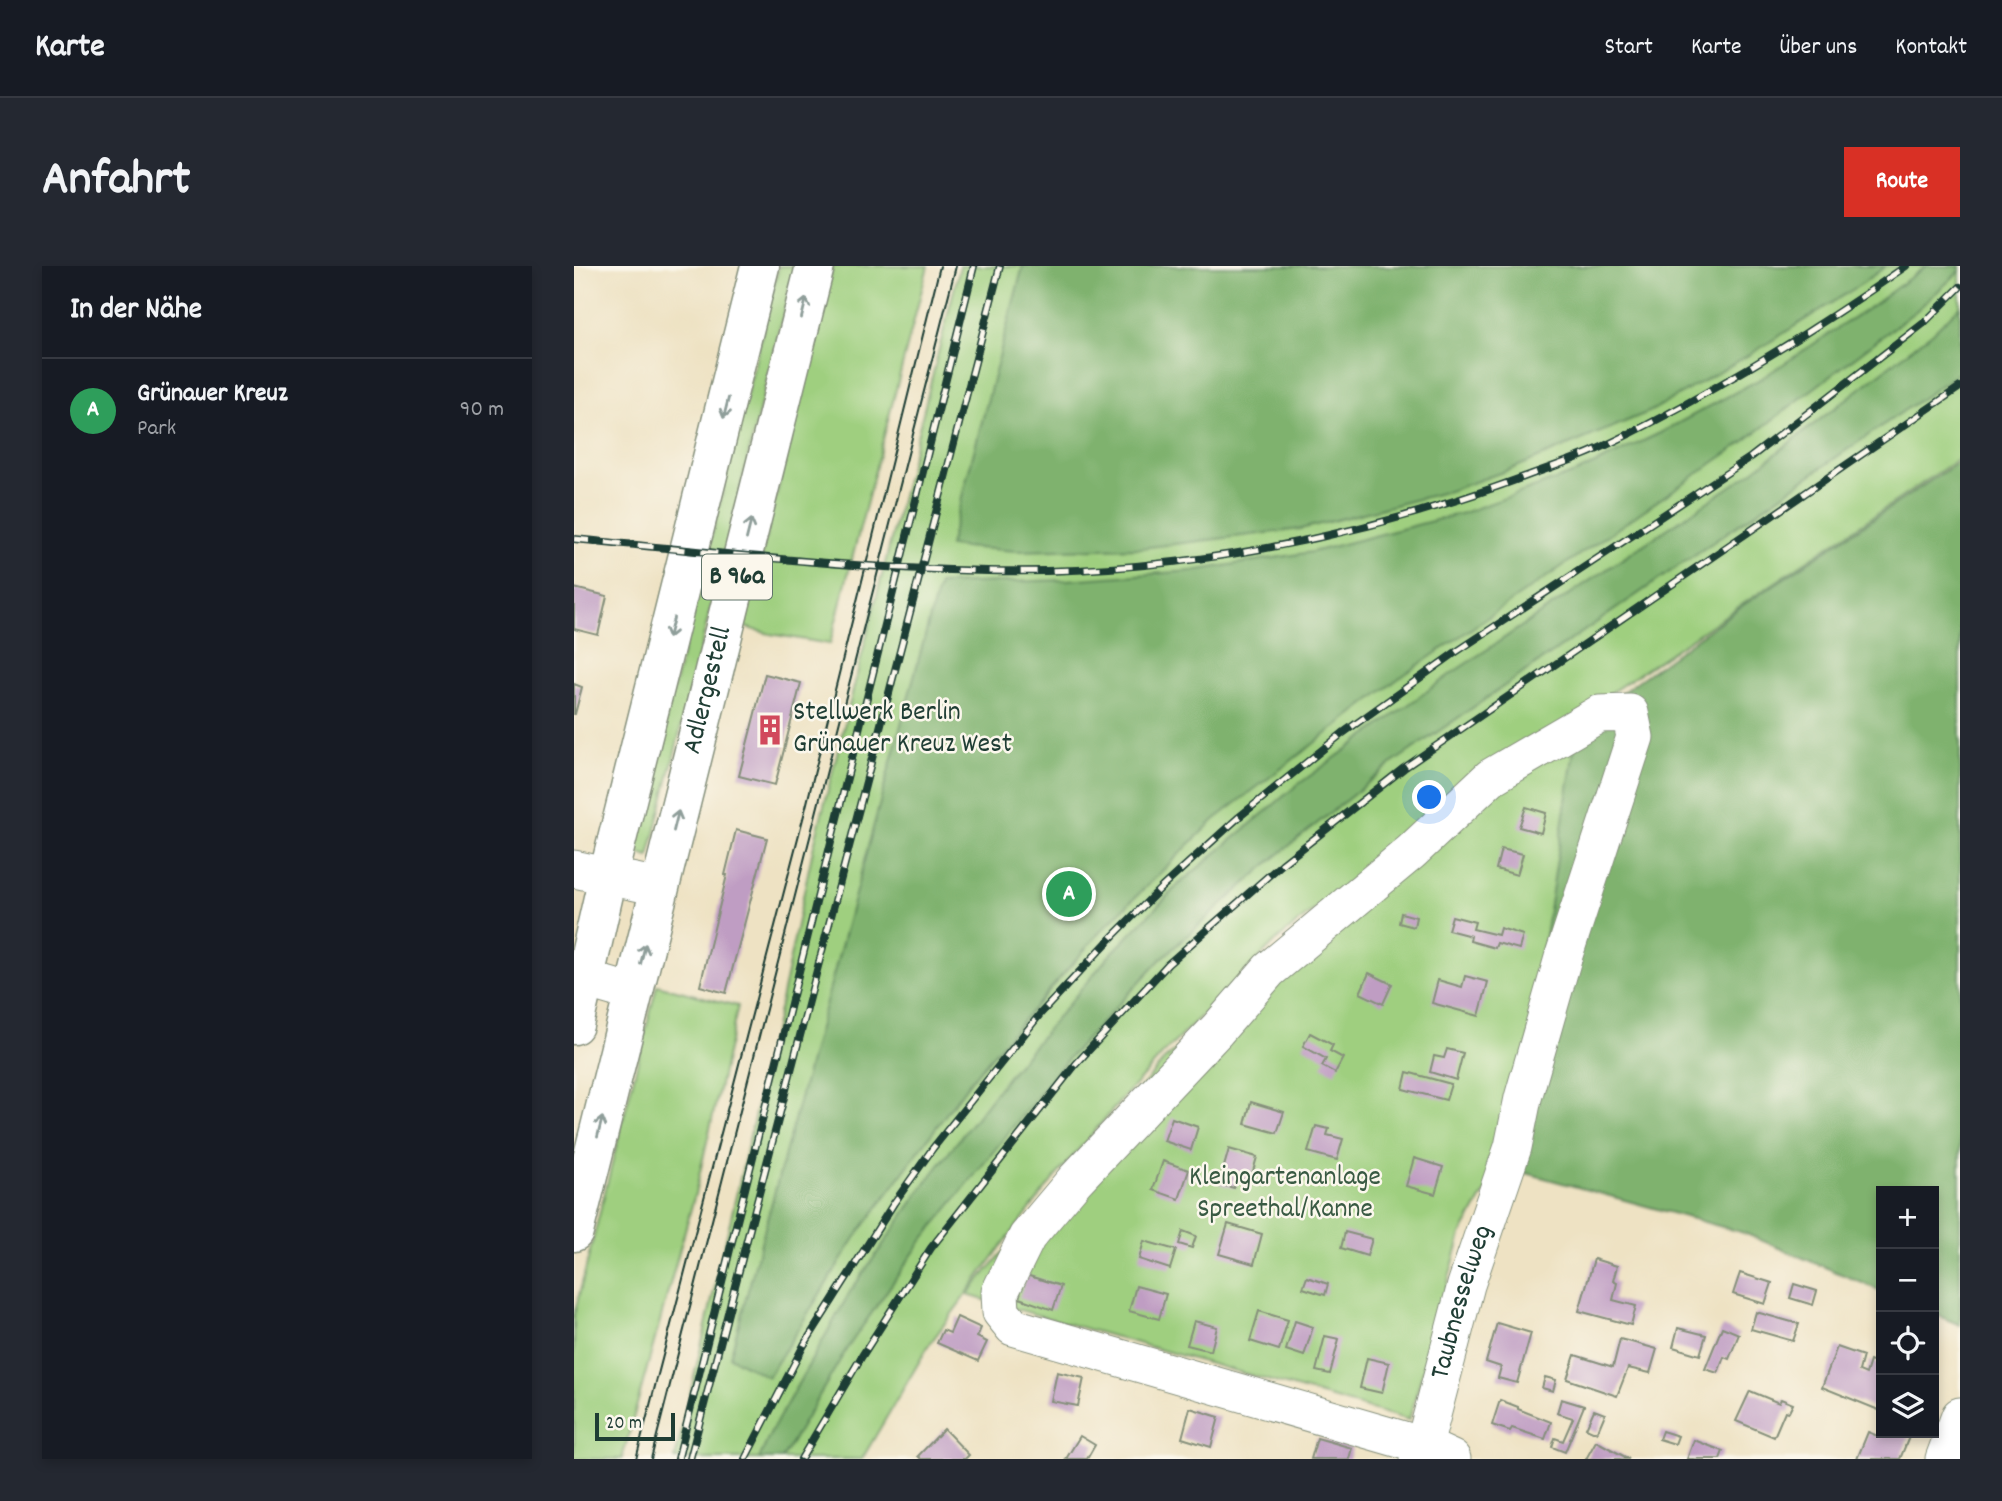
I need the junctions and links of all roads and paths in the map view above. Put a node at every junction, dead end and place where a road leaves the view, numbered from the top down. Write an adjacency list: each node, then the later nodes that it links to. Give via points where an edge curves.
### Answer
1 (761, 266): 3 (main road, Adlergestell / B 96a, one-way to 3)
2 (815, 266): 4 (main road, Adlergestell / B 96a, one-way to 2)
3 (591, 872): 4 (street); 5 (main road, Adlergestell / B 96a)
4 (659, 887): 6 (main road, Adlergestell / B 96a, one-way to 4)
5 (580, 977): 6 (street); 7 (main road, Adlergestell / B 96a)
6 (633, 993): 8 (main road, Adlergestell / B 96a, one-way to 6)
7 (574, 1025)
8 (574, 1232)
9 (1960, 1416): 11 (street)
10 (1431, 1455): 10 (street, Taubnesselweg, via 1466,1285 1513,1147 1563,958 1635,737 1630,713 1599,714 1491,777 1411,852 1269,970 1027,1237 1000,1292 1001,1312 1013,1327)
11 (1944, 1459)

